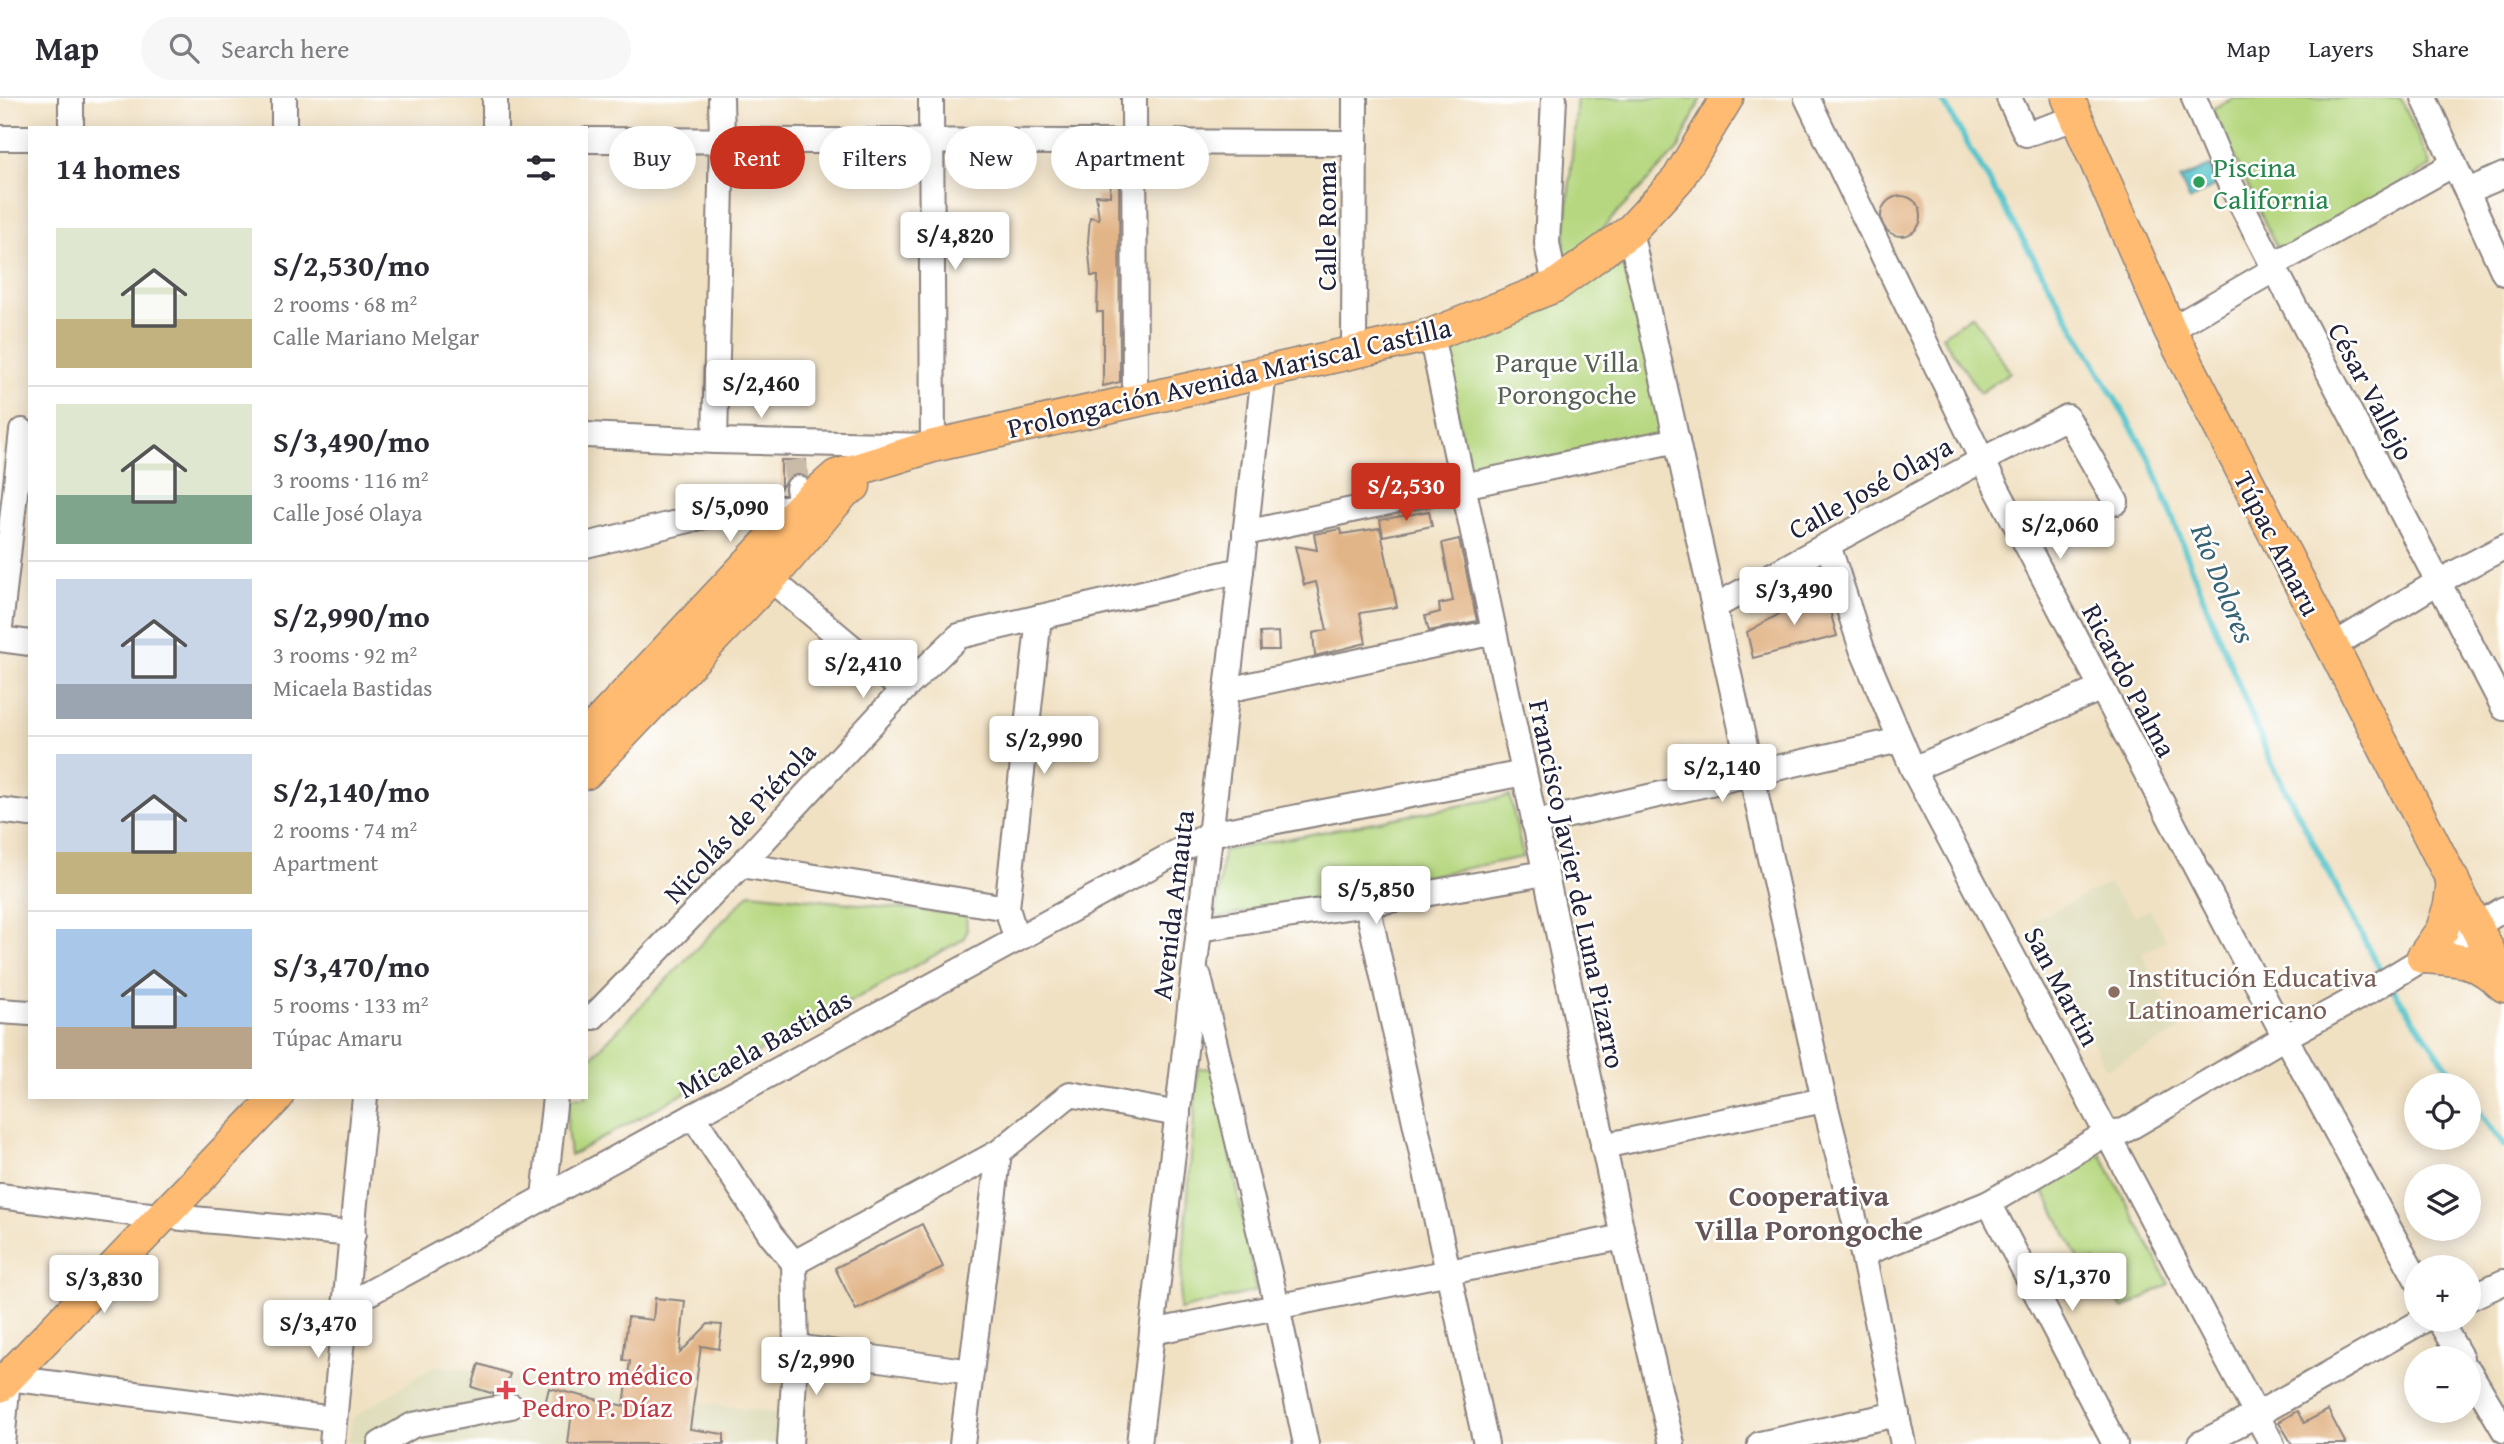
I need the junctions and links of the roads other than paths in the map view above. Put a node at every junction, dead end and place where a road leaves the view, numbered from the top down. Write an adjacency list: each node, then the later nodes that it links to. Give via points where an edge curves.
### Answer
1 (71, 98): 15 (street)
2 (284, 98): 16 (street)
3 (495, 98): 17 (street)
4 (721, 98): 18 (street)
5 (931, 98): 19 (street)
6 (1135, 98): 20 (street)
7 (1355, 98): 28 (street, Calle Roma)
8 (1554, 98): 37 (street, via 1547,243)
9 (1727, 98): 34 (main road, Prolongación Avenida Mariscal Castilla, via 1678,179)
10 (1807, 98): 48 (street, Ricardo Palma)
11 (2009, 98): 14 (street, via 2026,134)
12 (2194, 98): 35 (street, César Vallejo, via 2227,177)
13 (2424, 98): 29 (street)
14 (2073, 108): 38 (main road, Túpac Amaru)
15 (71, 126)
16 (284, 126)
17 (495, 126)
18 (722, 126)
19 (931, 126)
20 (1135, 126)
21 (0, 138): 22 (street)
22 (28, 138)
23 (588, 140): 24 (street)
24 (710, 141)
25 (931, 142): 26 (street); 47 (street)
26 (1051, 142)
27 (1209, 143): 28 (street)
28 (1355, 144): 40 (street, Calle Roma)
29 (2454, 164): 33 (street); 35 (street, via 2282,260)
30 (2504, 175): 33 (street)
31 (721, 189): 46 (street)
32 (1135, 189): 42 (street)
33 (2468, 191): 36 (street)
34 (1630, 231): 37 (main road, Prolongación Avenida Mariscal Castilla); 45 (street)
35 (2275, 269): 38 (street); 58 (street, César Vallejo)
36 (2504, 272)
37 (1555, 286): 39 (main road, Prolongación Avenida Mariscal Castilla)
38 (2169, 330): 65 (main road, Túpac Amaru)
39 (1431, 335): 40 (main road, Prolongación Avenida Mariscal Castilla); 49 (street, Francisco Javier de Luna Pizarro)
40 (1354, 353): 41 (main road, Prolongación Avenida Mariscal Castilla)
41 (1264, 373): 42 (main road, Prolongación Avenida Mariscal Castilla); 52 (street, Avenida Amauta)
42 (1135, 402): 47 (main road, Prolongación Avenida Mariscal Castilla)
43 (17, 431): 61 (street)
44 (588, 435): 46 (street)
45 (1676, 440): 49 (street); 59 (street)
46 (715, 441): 47 (street, via 793,452)
47 (933, 446): 50 (main road, Prolongación Avenida Mariscal Castilla, via 836,476); 56 (main road, Prolongación Avenida Mariscal Castilla, via 845,491)
48 (1982, 460): 51 (street, Calle José Olaya, via 2067,417); 54 (street, Calle José Olaya); 66 (street, Ricardo Palma)
49 (1462, 484): 52 (street); 62 (street, Francisco Javier de Luna Pizarro)
50 (799, 497): 53 (street); 56 (main road, Prolongación Avenida Mariscal Castilla)
51 (2116, 502)
52 (1245, 533): 57 (street, Avenida Amauta)
53 (588, 545)
54 (1828, 545): 59 (street, Calle José Olaya); 71 (street, San Martin, via 1861,649)
55 (2504, 547): 58 (street)
56 (760, 570): 67 (street); 70 (main road, Prolongación Avenida Mariscal Castilla); 73 (main road, Prolongación Avenida Mariscal Castilla)
57 (1241, 570): 60 (street, Nicolás de Piérola); 68 (street, Avenida Amauta)
58 (2438, 582): 65 (street); 69 (street, César Vallejo)
59 (1714, 607): 75 (street)
60 (1039, 617): 67 (street, Nicolás de Piérola, via 959,636); 84 (street)
61 (0, 627)
62 (1494, 632): 68 (street); 74 (street, Francisco Javier de Luna Pizarro)
63 (0, 639): 64 (street)
64 (28, 643)
65 (2331, 647): 82 (main road, Túpac Amaru)
66 (2100, 689): 72 (street); 96 (street, Ricardo Palma)
67 (903, 690): 80 (street, Nicolás de Piérola)
68 (1227, 690): 79 (street, Avenida Amauta)
69 (2504, 708)
70 (588, 734)
71 (1900, 740): 72 (street, San Martin); 75 (street)
72 (1913, 769): 104 (street, San Martin)
73 (588, 771)
74 (1524, 773): 78 (street, Francisco Javier de Luna Pizarro); 79 (street, Micaela Bastidas)
75 (1751, 774): 78 (street); 101 (street)
76 (0, 810): 77 (street)
77 (28, 814)
78 (1534, 824): 81 (street, Francisco Javier de Luna Pizarro)
79 (1210, 834): 87 (street, Avenida Amauta); 88 (street, Micaela Bastidas)
80 (741, 865): 84 (street); 95 (street, Nicolás de Piérola)
81 (1545, 873): 83 (street); 105 (street, Francisco Javier de Luna Pizarro)
82 (2453, 880): 86 (main road, Túpac Amaru); 89 (main road, via 2442,930)
83 (1367, 904): 87 (street); 116 (street)
84 (1007, 908): 88 (street)
85 (2504, 909): 86 (street)
86 (2475, 925): 89 (street); 91 (main road, Túpac Amaru)
87 (1199, 929): 90 (street, Avenida Amauta)
88 (1016, 938): 103 (street, Micaela Bastidas)
89 (2419, 960): 92 (main road, via 2470,961); 96 (street)
90 (1196, 962): 102 (street, Avenida Amauta); 120 (street)
91 (2504, 981)
92 (2504, 987)
93 (0, 1011): 94 (street)
94 (28, 1013)
95 (589, 1018)
96 (2285, 1037): 104 (street, via 2124,1131); 114 (street, Ricardo Palma)
97 (248, 1099): 110 (main road)
98 (275, 1099): 110 (main road)
99 (365, 1099): 111 (street)
100 (555, 1099): 108 (street)
101 (1824, 1100): 105 (street); 113 (street)
102 (1178, 1114): 106 (street, via 1070,1094); 122 (street, Avenida Amauta)
103 (693, 1116): 108 (street, Micaela Bastidas); 115 (street)
104 (2107, 1133): 109 (street); 129 (street, San Martin)
105 (1603, 1146): 112 (street, Francisco Javier de Luna Pizarro)
106 (999, 1152): 115 (street); 124 (street)
107 (0, 1196): 110 (street)
108 (544, 1197): 119 (street, Micaela Bastidas)
109 (1989, 1203): 113 (street); 143 (street)
110 (152, 1215): 111 (street); 125 (main road)
111 (353, 1234): 119 (street)
112 (1623, 1237): 116 (street); 140 (street, Francisco Javier de Luna Pizarro)
113 (1863, 1254): 128 (street)
114 (2404, 1256)
115 (794, 1263): 123 (street)
116 (1448, 1272): 120 (street); 139 (street)
117 (2504, 1282): 118 (street)
118 (2481, 1293)
119 (347, 1305): 130 (street)
120 (1277, 1306): 122 (street); 138 (street)
121 (2404, 1331): 129 (street)
122 (1152, 1332): 137 (street, Avenida Amauta)
123 (796, 1347): 124 (street); 135 (street)
124 (971, 1372): 136 (street)
125 (2, 1375): 130 (street); 132 (street)
126 (2481, 1391): 131 (street)
127 (511, 1406): 134 (street, via 414,1425)
128 (1897, 1414): 141 (street); 142 (street)
129 (2256, 1415): 144 (street); 145 (street, San Martin)
130 (334, 1419): 133 (street)
131 (2504, 1430)
132 (2, 1444)
133 (332, 1444)
134 (380, 1444)
135 (790, 1444)
136 (962, 1444)
137 (1139, 1444)
138 (1306, 1444)
139 (1486, 1444)
140 (1672, 1444)
141 (1760, 1444)
142 (1903, 1444)
143 (2115, 1444)
144 (2200, 1444)
145 (2272, 1444)

